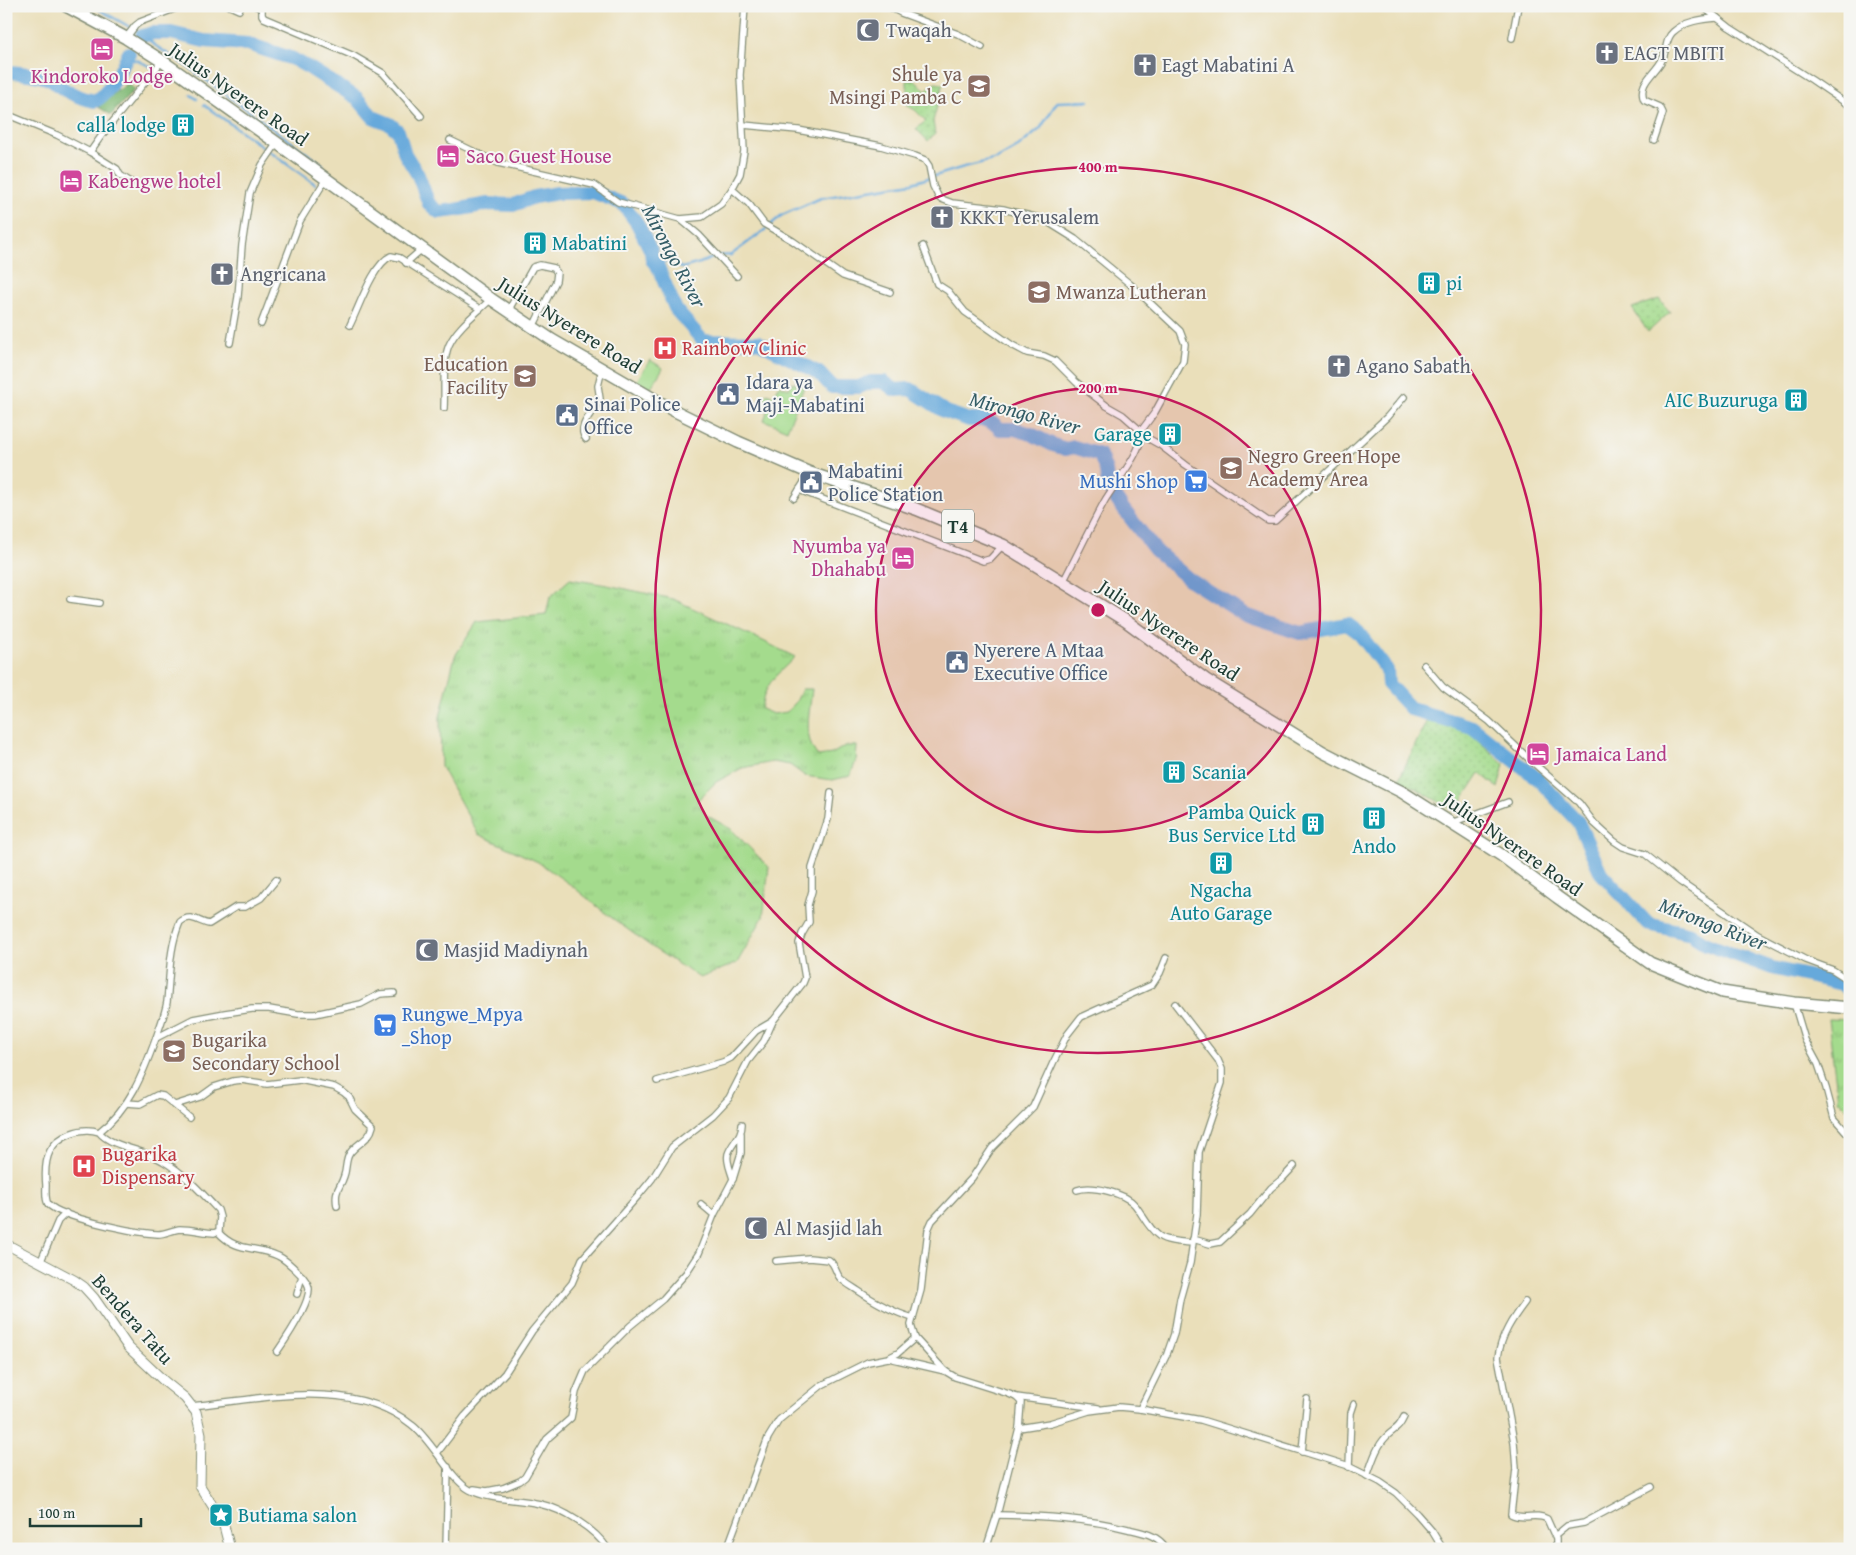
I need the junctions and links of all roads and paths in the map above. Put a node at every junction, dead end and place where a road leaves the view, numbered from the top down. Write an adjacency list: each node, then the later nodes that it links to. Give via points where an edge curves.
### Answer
1 (66, 6): 10 (highway, Julius Nyerere Road / T4)
2 (182, 6): 12 (street, via 151,17)
3 (230, 6): 4 (street, via 239,10)
4 (241, 6)
5 (256, 6): 18 (street, via 262,9 264,18 384,72)
6 (745, 6): 19 (street, via 740,75)
7 (888, 6): 14 (street)
8 (1518, 6): 13 (street)
9 (1702, 6): 11 (street)
10 (80, 9): 12 (highway, Julius Nyerere Road / T4)
11 (1717, 18): 16 (street); 21 (street, via 1691,22 1669,37 1664,58 1648,78 1642,92 1644,100 1660,107 1663,113)
12 (130, 32): 15 (highway, Julius Nyerere Road / T4)
13 (1512, 38)
14 (982, 47)
15 (162, 61): 22 (highway, Julius Nyerere Road / T4); 23 (street)
16 (1850, 106)
17 (6, 114): 23 (street)
18 (421, 116)
19 (743, 126): 26 (street, via 743,163); 43 (street, via 798,130 915,156 925,160 929,166 939,198 1043,219 1075,239 1180,331 1186,344 1183,362)
20 (450, 140): 27 (street, via 498,163 594,185 618,202)
21 (1654, 140)
22 (272, 149): 24 (highway, Julius Nyerere Road / T4); 39 (street, via 250,193)
23 (90, 152): 25 (street)
24 (326, 179): 29 (highway, Julius Nyerere Road / T4); 36 (street, via 300,221)
25 (131, 182)
26 (732, 189): 27 (street, via 721,204 702,217); 32 (street, via 764,224 843,276)
27 (680, 219): 31 (street)
28 (923, 246): 43 (street, via 937,284 948,291 966,312 1012,345 1055,361 1076,382 1123,415)
29 (423, 248): 30 (street); 33 (highway, Julius Nyerere Road / T4)
30 (406, 263): 34 (street); 37 (street, via 392,256 382,262)
31 (737, 276)
32 (890, 292)
33 (491, 299): 34 (street); 35 (highway, Julius Nyerere Road / T4)
34 (480, 309): 42 (street, via 455,334 448,346)
35 (508, 311): 38 (highway, Julius Nyerere Road / T4); 38 (street, via 532,267 554,268 556,281)
36 (261, 324)
37 (350, 325)
38 (533, 327): 40 (highway, Julius Nyerere Road / T4)
39 (230, 343)
40 (602, 369): 44 (street, via 598,386 600,399 582,428); 45 (highway, Julius Nyerere Road / T4, via 738,442)
41 (1404, 396): 43 (street, via 1387,417 1272,522)
42 (444, 408)
43 (1142, 433): 49 (street, via 1129,465 1106,499)
44 (586, 439)
45 (810, 473): 46 (street); 48 (highway, Julius Nyerere Road / T4, via 916,509)
46 (799, 490): 47 (street); 48 (street, via 983,561 990,559)
47 (794, 498)
48 (1003, 546): 49 (highway, Julius Nyerere Road / T4)
49 (1063, 582): 55 (highway, Julius Nyerere Road / T4, via 1126,620 1206,680 1323,752 1402,792)
50 (70, 599): 51 (street)
51 (99, 603)
52 (1424, 665): 58 (street, via 1443,687 1490,721 1579,803 1594,823 1614,841 1646,854 1687,887 1758,935)
53 (831, 793): 63 (street, via 828,819 812,868 809,922 799,943 804,983)
54 (1508, 802): 55 (street)
55 (1451, 822): 60 (highway, Julius Nyerere Road / T4, via 1650,963 1722,992)
56 (276, 880): 64 (street, via 261,898 245,907 236,907 209,924 189,918 180,922 172,942 166,1004)
57 (1166, 958): 88 (street, via 1152,986 1081,1017 1053,1063 1033,1107 992,1148 972,1178 932,1222)
58 (1850, 981)
59 (394, 992): 64 (street, via 380,994 361,1004 315,1014 252,1009 206,1016)
60 (1794, 1003): 62 (highway, Julius Nyerere Road / T4); 72 (street, via 1805,1040 1818,1064 1834,1118)
61 (1175, 1004): 81 (street, via 1222,1069 1217,1103 1199,1152)
62 (1846, 1008)
63 (773, 1021): 65 (street, via 756,1031 731,1058); 102 (street, via 729,1098 672,1147 652,1179 582,1259 572,1283 532,1331 505,1373 465,1416)
64 (156, 1038): 66 (street, via 138,1085)
65 (657, 1081)
66 (126, 1103): 67 (street, via 140,1104 157,1095 164,1096); 70 (street, via 110,1124)
67 (174, 1105): 68 (street); 77 (street, via 200,1097 224,1083 242,1080 267,1084 300,1080 343,1092 373,1126 370,1135 347,1159 345,1174 337,1189)
68 (189, 1117)
69 (742, 1124): 71 (street)
70 (99, 1132): 78 (street, via 89,1130 67,1134 50,1150 46,1199 48,1204); 80 (street, via 104,1138 164,1161 191,1183 220,1212)
71 (741, 1134): 74 (street, via 741,1154); 74 (street, via 728,1155)
72 (1850, 1136)
73 (1294, 1166): 81 (street, via 1220,1242)
74 (733, 1179): 79 (street)
75 (1077, 1190): 81 (street, via 1086,1188 1116,1193 1135,1204 1142,1217 1161,1237)
76 (701, 1204): 79 (street)
77 (337, 1206)
78 (66, 1212): 80 (street, via 95,1223 145,1233 180,1230); 84 (street, via 58,1221)
79 (714, 1216): 107 (street, via 699,1253 686,1273 663,1299 585,1371 576,1392 571,1418 547,1438 524,1477 503,1488 487,1491)
80 (218, 1232): 85 (street, via 226,1242 283,1258)
81 (1193, 1241): 98 (street, via 1171,1344)
82 (6, 1244): 84 (main road, Bendera Tatu)
83 (776, 1261): 88 (street, via 829,1260 841,1279 872,1301)
84 (40, 1263): 96 (main road, Bendera Tatu, via 84,1287 128,1347)
85 (302, 1276): 86 (street); 90 (street, via 307,1283 308,1295)
86 (297, 1294)
87 (1525, 1302): 109 (street, via 1506,1330 1498,1357 1514,1442 1516,1469 1511,1514 1542,1516 1547,1519)
88 (913, 1318): 89 (street, via 911,1325)
89 (915, 1338): 91 (street); 92 (street)
90 (277, 1352)
91 (888, 1358): 92 (street); 114 (street, via 868,1362 822,1385 779,1420 768,1438)
92 (946, 1371): 93 (street)
93 (1016, 1397): 97 (street); 100 (street, via 1022,1407)
94 (1307, 1399): 101 (street)
95 (1354, 1404): 104 (street, via 1350,1413)
96 (192, 1406): 102 (street, via 286,1395 333,1395 366,1402 397,1414 414,1426); 111 (main road, Bendera Tatu, via 201,1434 200,1486 223,1522)
97 (1103, 1409): 98 (street); 100 (street)
98 (1140, 1409): 101 (street, via 1201,1420)
99 (1404, 1417): 105 (street, via 1398,1429 1382,1442)
100 (1019, 1428): 108 (street)
101 (1302, 1452): 104 (street)
102 (437, 1453): 103 (street)
103 (448, 1467): 107 (street); 112 (street)
104 (1349, 1467): 105 (street)
105 (1367, 1476): 116 (street, via 1396,1493 1432,1532)
106 (1651, 1487): 109 (street, via 1584,1523 1567,1526)
107 (467, 1489): 113 (street, via 486,1496 542,1504 589,1528)
108 (997, 1516): 110 (street, via 1046,1516 1094,1521 1153,1535); 115 (street)
109 (1555, 1536): 117 (street)
110 (1163, 1544)
111 (230, 1549)
112 (446, 1549)
113 (608, 1549)
114 (727, 1549)
115 (986, 1549)
116 (1443, 1549)
117 (1556, 1549)

